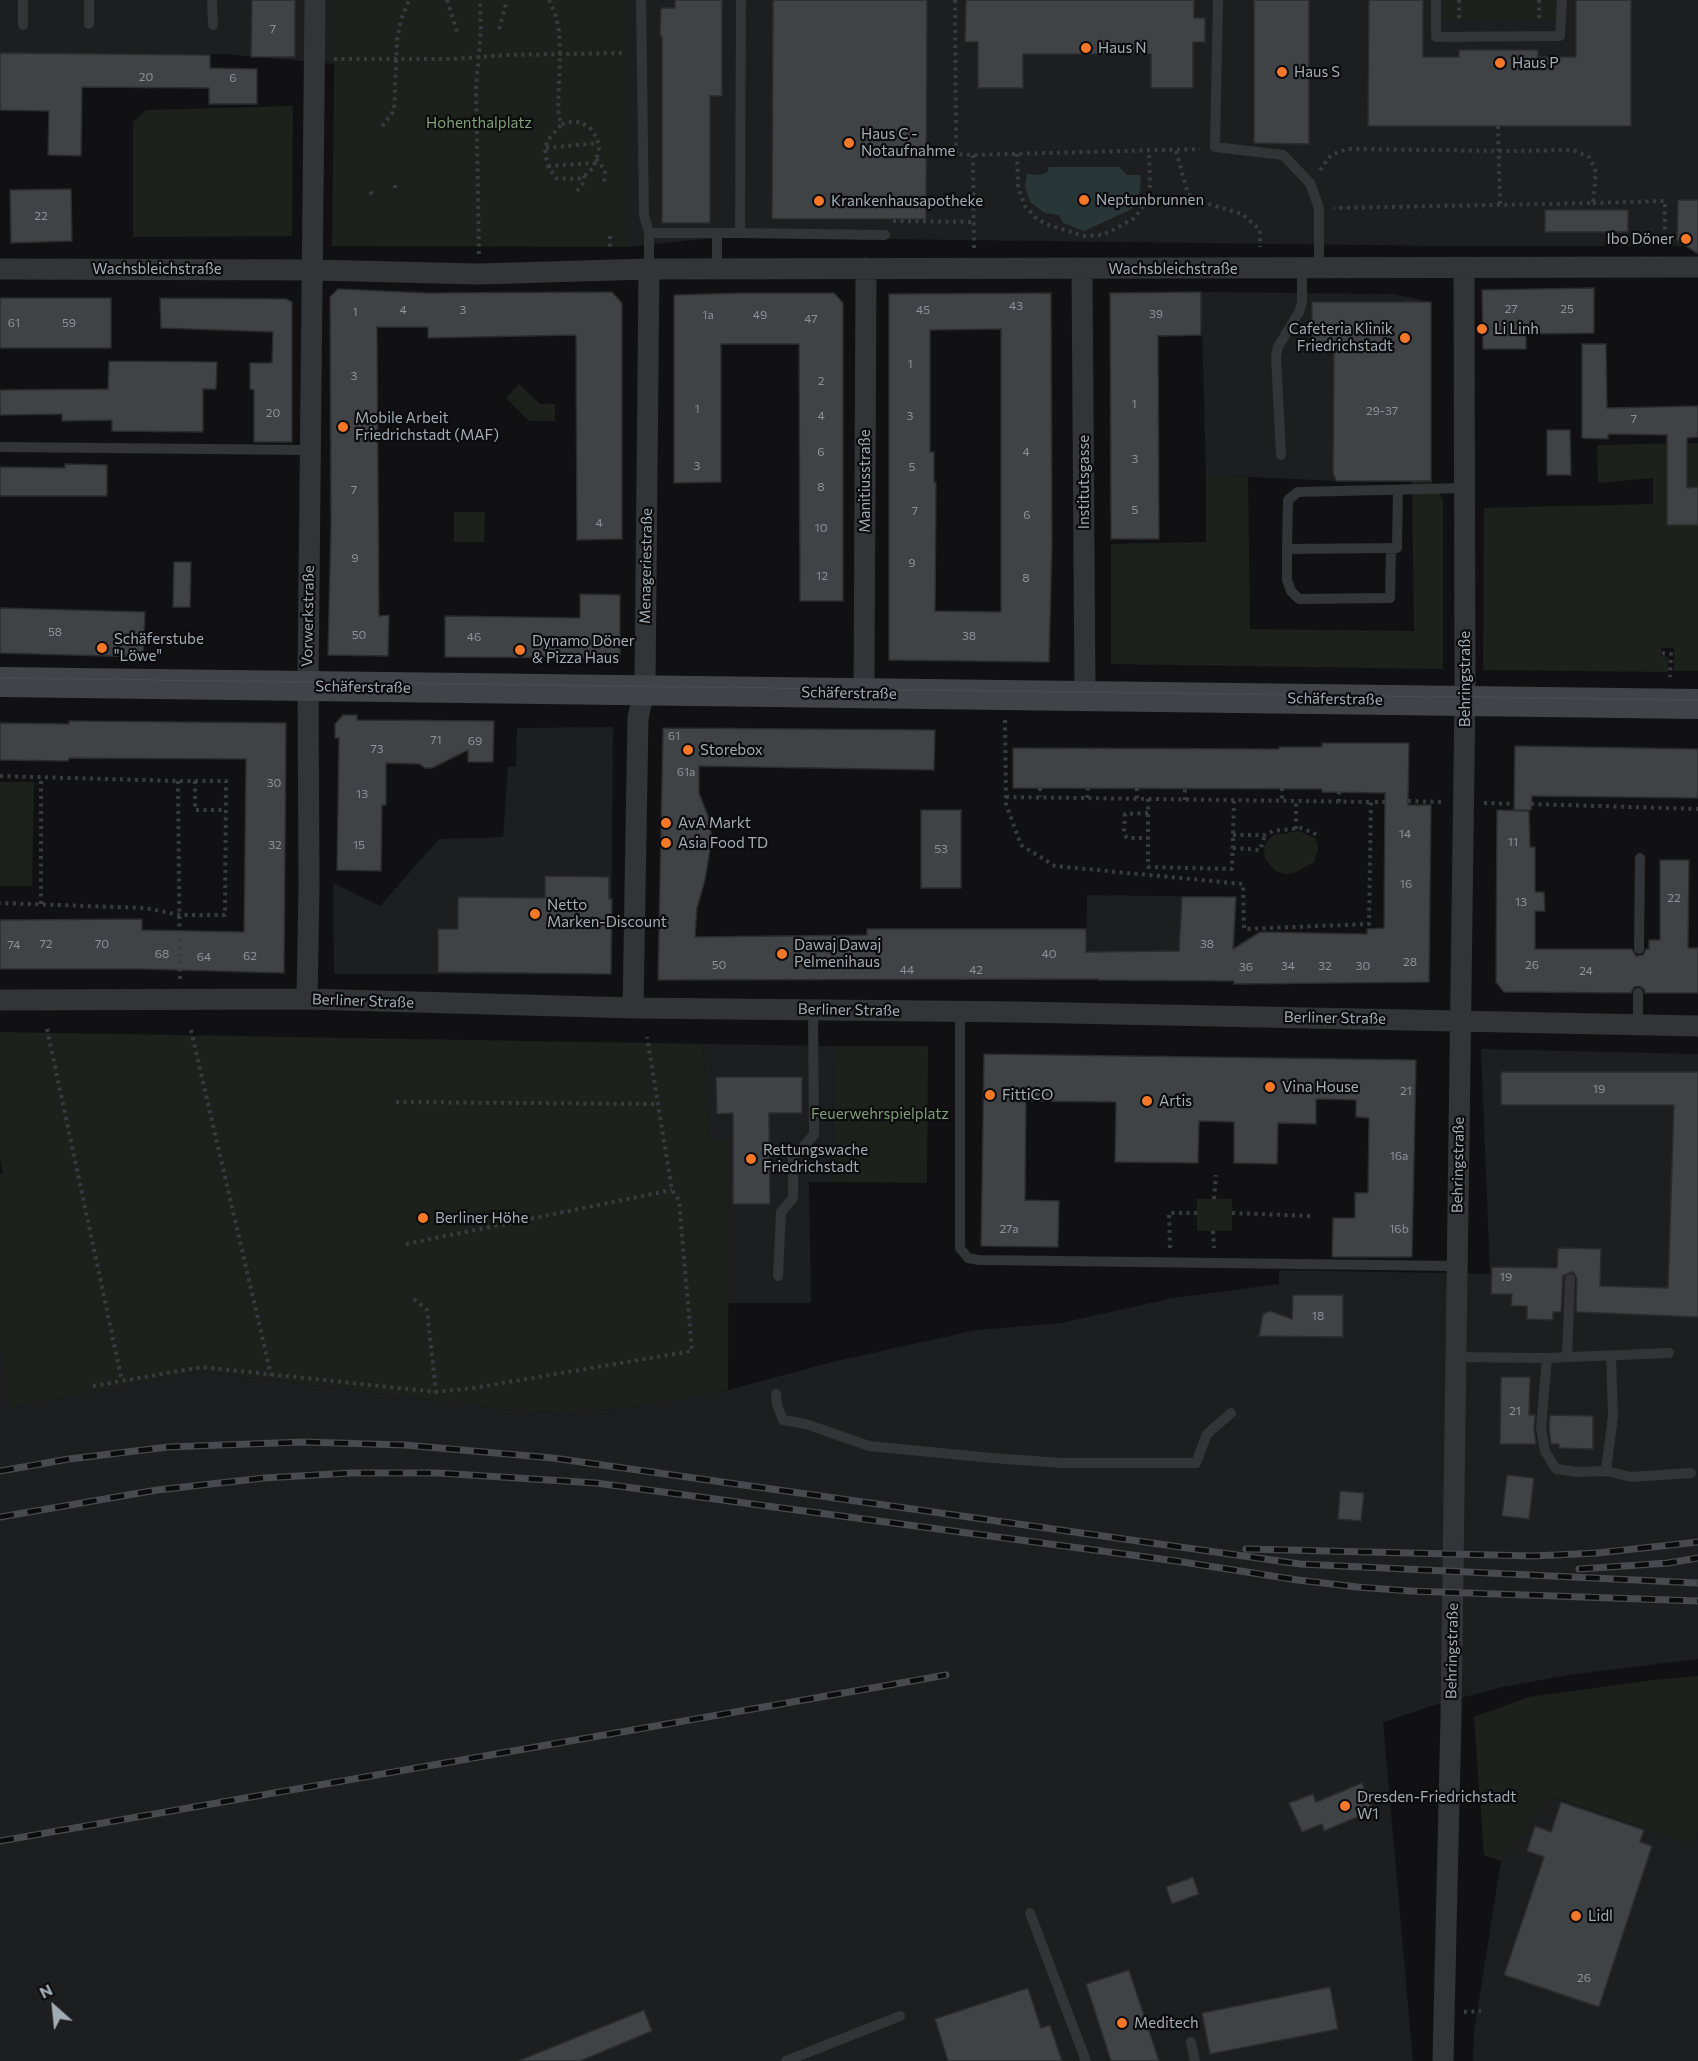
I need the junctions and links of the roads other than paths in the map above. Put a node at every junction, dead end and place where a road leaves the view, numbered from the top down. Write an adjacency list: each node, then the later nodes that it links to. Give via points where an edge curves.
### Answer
1 (23, 0): 11 (lane)
2 (89, 0): 10 (lane)
3 (212, 0): 12 (lane)
4 (315, 0): 25 (street)
5 (641, 0): 13 (lane, via 644,215)
6 (741, 0): 15 (lane)
7 (1218, 0): 20 (lane, via 1215,147 1283,155 1310,183 1319,208)
8 (1436, 0): 9 (lane, via 1436,37 1560,36)
9 (1562, 0)
10 (89, 24)
11 (23, 25)
12 (213, 25)
13 (648, 233): 14 (lane); 18 (lane)
14 (717, 233): 15 (lane); 23 (lane)
15 (740, 233): 16 (lane)
16 (885, 235)
17 (1698, 267): 21 (street, Wachsbleichstraße)
18 (649, 268): 23 (street, Wachsbleichstraße); 25 (street, via 479,274); 35 (street, Menageriestraße)
19 (866, 268): 23 (street, Wachsbleichstraße); 24 (street, Wachsbleichstraße); 36 (street, Manitiusstraße)
20 (1310, 268): 21 (street, Wachsbleichstraße); 24 (street, Wachsbleichstraße); 28 (lane, via 1299,312 1276,356)
21 (1464, 268): 29 (street, Behringstraße)
22 (0, 269): 25 (street, Wachsbleichstraße)
23 (717, 269)
24 (1082, 269): 37 (street, Institutsgasse)
25 (313, 270): 27 (street, Vorwerkstraße)
26 (0, 447): 27 (lane)
27 (311, 450): 34 (street, Vorwerkstraße)
28 (1281, 455)
29 (1465, 488): 30 (lane); 38 (street, Behringstraße)
30 (1398, 490): 31 (lane, via 1398,548); 32 (lane, via 1299,492 1288,500)
31 (1391, 548): 32 (lane); 32 (lane, via 1390,598 1333,599 1299,599 1291,591)
32 (1287, 549)
33 (0, 682): 34 (street, Schäferstraße)
34 (308, 686): 35 (street, Schäferstraße); 43 (street, Vorwerkstraße)
35 (644, 690): 36 (street, Schäferstraße); 45 (street, Menageriestraße, via 638,718)
36 (864, 693): 37 (street, Schäferstraße)
37 (1085, 696): 38 (street, Schäferstraße)
38 (1465, 700): 39 (street, Schäferstraße); 48 (street, Behringstraße)
39 (1698, 704)
40 (1640, 858): 41 (lane)
41 (1639, 949)
42 (1638, 993): 49 (lane)
43 (307, 999): 44 (street, Berliner Straße); 45 (street, Berliner Straße)
44 (0, 1000)
45 (633, 1008): 46 (street, Berliner Straße)
46 (813, 1009): 47 (street, Berliner Straße); 52 (lane, via 814,1135 793,1157 793,1198 781,1212)
47 (960, 1011): 48 (street, Berliner Straße); 51 (lane, via 960,1248 968,1258)
48 (1460, 1021): 49 (street, Berliner Straße); 51 (street, Behringstraße)
49 (1638, 1024): 50 (street, Berliner Straße)
50 (1698, 1026)
51 (1456, 1266): 56 (street, Behringstraße)
52 (777, 1276)
53 (1570, 1279): 57 (lane)
54 (1669, 1353): 55 (lane)
55 (1611, 1356): 57 (lane); 61 (lane, via 1613,1416)
56 (1455, 1357): 58 (lane); 69 (street, Behringstraße)
57 (1567, 1357): 58 (lane)
58 (1547, 1358): 61 (lane, via 1541,1428 1545,1451 1556,1469)
59 (776, 1394): 60 (lane, via 783,1420 869,1446 1062,1463 1196,1463 1207,1434)
60 (1231, 1413)
61 (1606, 1471): 62 (lane, via 1631,1477)
62 (1691, 1473)
63 (1030, 1912): 67 (lane)
64 (900, 2016): 66 (lane)
65 (1191, 2042): 68 (lane)
66 (786, 2061)
67 (1086, 2061)
68 (1195, 2061)
69 (1443, 2061)

